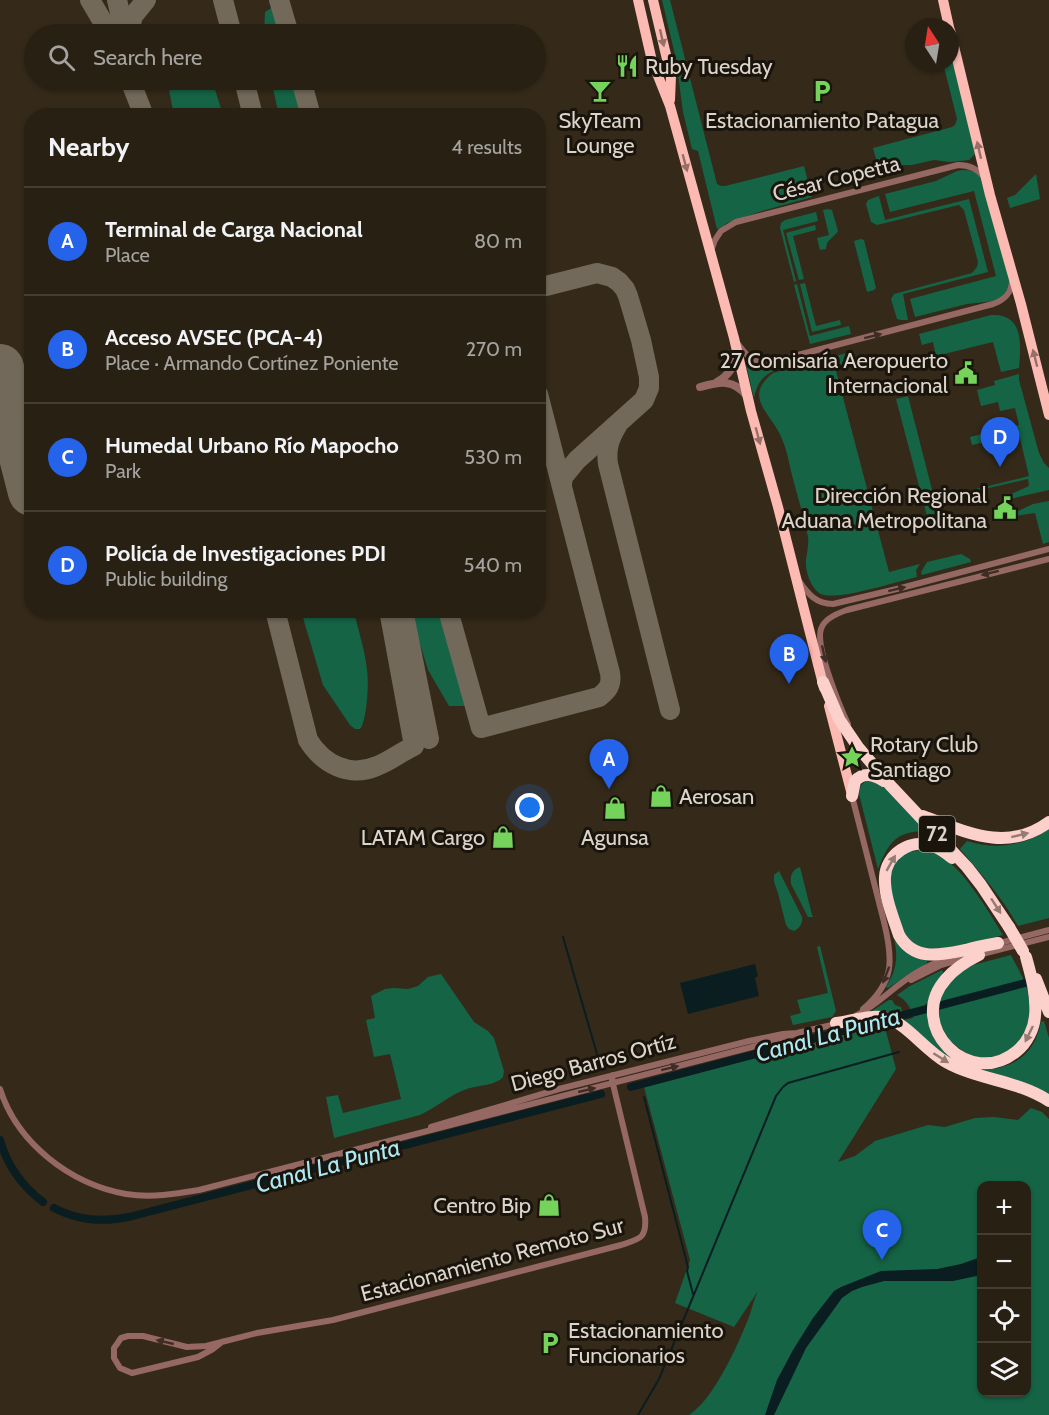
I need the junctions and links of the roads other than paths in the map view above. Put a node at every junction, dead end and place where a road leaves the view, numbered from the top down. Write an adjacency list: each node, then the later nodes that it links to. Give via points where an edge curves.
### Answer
1 (638, 0): 6 (highway, via 652,61)
2 (653, 0): 6 (highway, one-way to 6, via 671,76)
3 (943, 0): 4 (highway)
4 (948, 18)
5 (959, 66): 7 (highway, one-way to 5)
6 (670, 106): 8 (highway, one-way to 8)
7 (987, 183): 8 (street, César Copetta, via 974,168 958,165 736,222 718,235 711,250); 9 (highway)
8 (712, 261): 10 (highway)
9 (1011, 270): 10 (street, one-way to 9, via 753,360 762,362 864,339 999,302 1010,290); 14 (highway, one-way to 9)
10 (735, 344): 11 (street, via 732,368); 13 (highway)
11 (716, 383): 12 (street); 13 (street, via 735,385)
12 (700, 387)
13 (748, 397): 17 (highway, one-way to 17)
14 (1049, 415)
15 (1049, 549): 17 (street, one-way to 15, via 815,600 833,604)
16 (1049, 559): 19 (street, one-way to 19, via 847,610 827,621 820,635 824,658)
17 (795, 576): 18 (highway)
18 (823, 682): 19 (highway, 72, via 839,719); 21 (highway)
19 (858, 747): 20 (highway, 72)
20 (890, 785): 21 (highway, via 876,776 863,775 855,781); 22 (highway, 72)
21 (852, 796): 32 (street, one-way to 32, via 891,960 880,990)
22 (919, 815): 23 (highway, one-way to 23, via 966,832 998,838 1023,835); 24 (highway, 72)
23 (1049, 822)
24 (981, 885): 27 (highway, one-way to 24, via 946,954 915,952 898,935 885,879 887,867 899,851 924,844 941,850); 28 (highway, 72, one-way to 28, bridge)
25 (1049, 930): 27 (street, Diego Barros Ortíz)
26 (1049, 937): 29 (street, Diego Barros Ortíz)
27 (998, 944): 30 (street, Diego Barros Ortíz, via 927,966)
28 (1024, 954): 29 (highway, one-way to 29, via 1036,1007 1032,1030 1009,1057 981,1063 957,1056 947,1047 939,1035 934,1008 945,979); 31 (highway, 72)
29 (979, 955): 30 (street, Diego Barros Ortíz, via 941,965)
30 (890, 993): 32 (street, Diego Barros Ortíz)
31 (1049, 1012)
32 (854, 1017): 33 (street, Diego Barros Ortíz)
33 (836, 1023): 34 (street, Diego Barros Ortíz); 38 (highway, one-way to 38, via 881,1017 896,1022 948,1063 1019,1086)
34 (797, 1033): 35 (street, Diego Barros Ortíz); 36 (street, Diego Barros Ortíz, one-way to 34)
35 (613, 1075): 36 (street, Estacionamiento Remoto Sur); 39 (street, Diego Barros Ortíz)
36 (613, 1083): 39 (street, Diego Barros Ortíz, one-way to 36); 40 (street, Estacionamiento Remoto Sur, via 645,1217 641,1238 333,1320)
37 (0, 1089): 39 (street, Diego Barros Ortíz, via 22,1131 41,1152 88,1182 138,1195 200,1190)
38 (1049, 1101)
39 (402, 1136)
40 (222, 1342): 40 (street, Estacionamiento Remoto Sur, one-way to 40, via 188,1347 128,1336 121,1338 114,1348 114,1358 120,1368 132,1373 198,1357)

